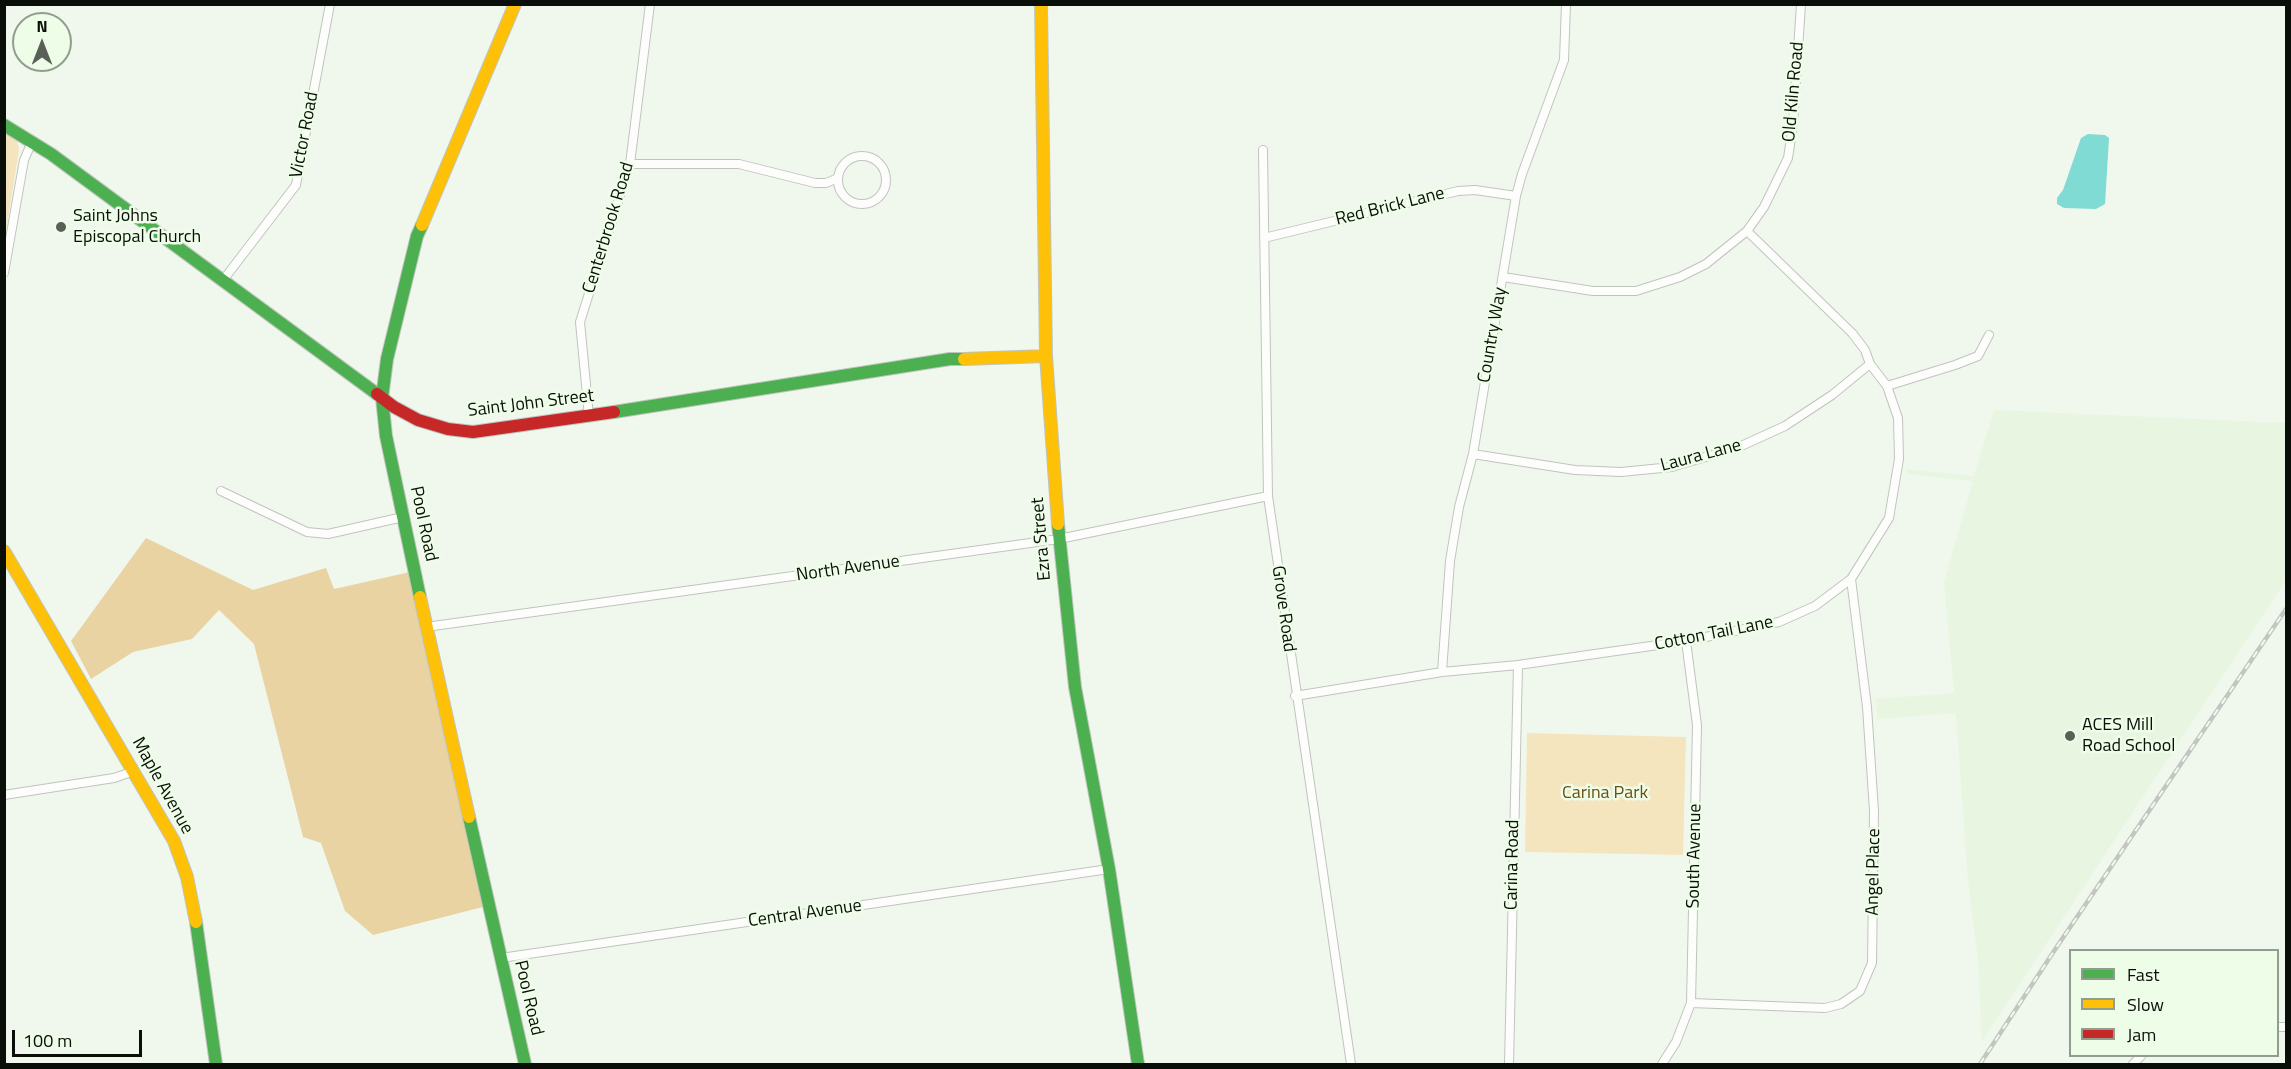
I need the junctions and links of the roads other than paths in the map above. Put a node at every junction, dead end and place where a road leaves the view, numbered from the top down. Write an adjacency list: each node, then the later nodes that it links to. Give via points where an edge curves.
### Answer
1 (330, 4): 17 (street, Victor Road, via 296,185)
2 (514, 4): 22 (street, Pool Road, via 417,236 387,358)
3 (650, 4): 10 (street, Centerbrook Road)
4 (1041, 4): 19 (street, Ezra Street)
5 (1566, 4): 12 (street, Country Way, via 1564,60)
6 (1801, 4): 13 (street, Old Kiln Road, via 1788,158 1764,207)
7 (4, 125): 8 (street, Saint John Street)
8 (32, 142): 15 (street, via 24,160); 17 (street, Saint John Street)
9 (1263, 150): 14 (street, Grove Road)
10 (630, 164): 11 (street, via 739,164 815,183); 23 (street, Centerbrook Road, via 580,322)
11 (838, 178): 11 (street, via 843,164 864,155 878,161 887,182 877,199 860,204 844,196)
12 (1516, 196): 14 (street, Red Brick Lane, via 1458,191); 16 (street, Country Way)
13 (1747, 231): 16 (street, Old Kiln Road, via 1706,264 1636,291 1593,291); 20 (street, Cotton Tail Lane, via 1852,333)
14 (1264, 238): 26 (street, Grove Road)
15 (4, 273)
16 (1503, 278): 24 (street, Country Way)
17 (224, 279): 22 (street, Saint John Street)
18 (1989, 335): 21 (street, via 1978,356)
19 (1046, 356): 23 (street, Saint John Street, via 950,359); 28 (street, Ezra Street)
20 (1870, 363): 21 (street, Cotton Tail Lane); 24 (street, Laura Lane, via 1832,395 1785,426 1739,447 1672,467 1621,472 1575,470)
21 (1887, 386): 30 (street, Cotton Tail Lane, via 1898,418 1899,459 1889,518)
22 (382, 398): 23 (street, Saint John Street, via 426,423 467,432); 27 (street, Pool Road)
23 (589, 416)
24 (1473, 454): 34 (street, Country Way, via 1450,561)
25 (221, 491): 27 (street, via 307,532 328,534)
26 (1268, 496): 28 (street, North Avenue); 35 (street, Grove Road)
27 (403, 517): 31 (street, Pool Road)
28 (1059, 539): 31 (street, North Avenue); 38 (street, Ezra Street, via 1075,687)
29 (4, 551): 36 (street, Maple Avenue)
30 (1851, 579): 32 (street, Cotton Tail Lane, via 1815,606 1779,622); 40 (street, Angel Place, via 1868,707 1875,811 1872,963 1860,992 1841,1004 1825,1008)
31 (426, 627): 39 (street, Pool Road)
32 (1686, 641): 33 (street, Cotton Tail Lane); 40 (street, South Avenue, via 1697,724)
33 (1518, 665): 34 (street, Cotton Tail Lane); 45 (street, Carina Road)
34 (1442, 672): 35 (street, Cotton Tail Lane)
35 (1295, 696): 44 (street, Grove Road)
36 (134, 771): 37 (street, via 114,778); 41 (street, Maple Avenue, via 170,832 187,877 198,928)
37 (4, 795)
38 (1109, 869): 39 (street, Central Avenue); 43 (street, Ezra Street)
39 (501, 958): 42 (street, Pool Road)
40 (1691, 1003): 46 (street, South Avenue)
41 (216, 1065)
42 (525, 1065)
43 (1138, 1065)
44 (1351, 1065)
45 (1509, 1065)
46 (1662, 1065)

